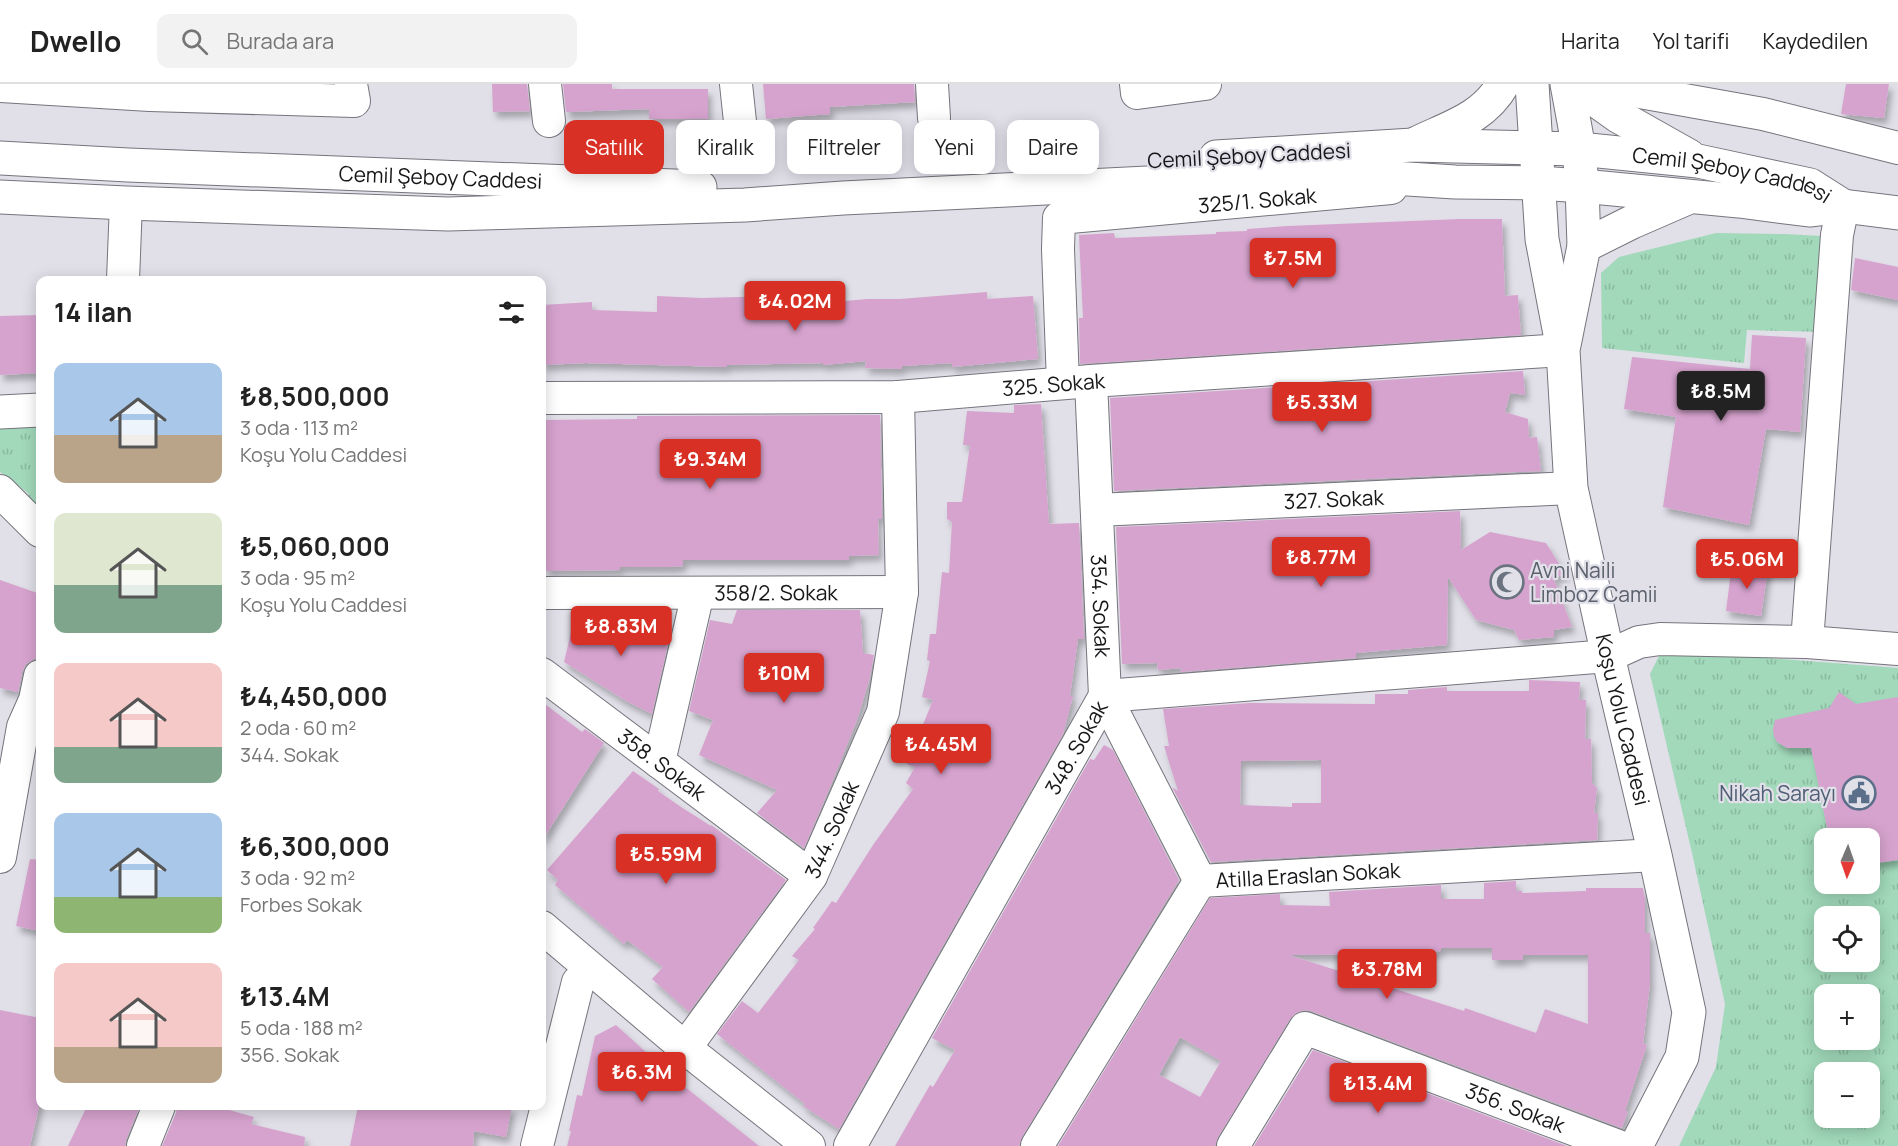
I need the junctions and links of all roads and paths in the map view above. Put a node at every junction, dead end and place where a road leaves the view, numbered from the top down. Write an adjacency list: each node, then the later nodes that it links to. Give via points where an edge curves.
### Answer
1 (545, 84): 16 (street)
2 (736, 84): 15 (street)
3 (932, 84): 14 (street)
4 (1205, 84): 11 (street)
5 (1503, 84): 17 (main road, via 1477,114)
6 (1532, 84): 18 (main road)
7 (1567, 84): 20 (main road)
8 (1573, 84): 22 (main road, via 1618,116)
9 (1595, 84): 19 (street, via 1763,114)
10 (0, 86): 12 (street)
11 (1137, 88)
12 (150, 90): 13 (street)
13 (352, 93)
14 (934, 118)
15 (740, 120)
16 (549, 121)
17 (1413, 145): 18 (main road, Cemil Şeboy Caddesi); 21 (main road, Cemil Şeboy Caddesi, via 749,189)
18 (1537, 148): 20 (main road, Cemil Şeboy Caddesi); 24 (main road)
19 (1898, 148)
20 (1579, 149): 22 (main road, Cemil Şeboy Caddesi); 25 (main road, Koşu Yolu Caddesi)
21 (0, 158)
22 (1698, 161): 29 (main road, Cemil Şeboy Caddesi, via 1810,185)
23 (1455, 182): 24 (main road, Cemil Şeboy Caddesi); 28 (main road, Cemil Şeboy Caddesi, via 1329,174 745,206 448,214); 31 (street, 325/1. Sokak)
24 (1539, 183): 25 (main road, Cemil Şeboy Caddesi); 34 (main road, via 1542,239)
25 (1582, 186): 27 (main road, Cemil Şeboy Caddesi); 32 (main road, Koşu Yolu Caddesi)
26 (0, 197): 28 (main road, Cemil Şeboy Caddesi)
27 (1689, 197): 29 (main road, Cemil Şeboy Caddesi, via 1809,210); 32 (main road)
28 (126, 203): 33 (street)
29 (1843, 206): 30 (main road, Cemil Şeboy Caddesi); 47 (street)
30 (1898, 213)
31 (1059, 218): 35 (street, 354. Sokak, via 1058,249)
32 (1584, 246): 34 (main road, Koşu Yolu Caddesi)
33 (123, 276)
34 (1563, 350): 35 (street, 325. Sokak); 40 (main road, Koşu Yolu Caddesi)
35 (1077, 382): 36 (street, 325. Sokak); 42 (street, 354. Sokak)
36 (898, 397): 37 (street, 325. Sokak); 44 (street, 344. Sokak)
37 (546, 398)
38 (36, 410): 39 (main road)
39 (0, 412)
40 (1571, 488): 42 (street, 327. Sokak); 49 (main road, Koşu Yolu Caddesi)
41 (0, 491): 43 (street)
42 (1097, 510): 52 (street, 354. Sokak)
43 (36, 527)
44 (902, 592): 46 (street, 358/2. Sokak); 57 (street, 344. Sokak, via 883,712)
45 (546, 593): 46 (street, 358/2. Sokak)
46 (698, 593): 54 (street)
47 (1807, 642): 48 (street, 348. Sokak); 49 (street, 348. Sokak, via 1660,639 1639,642)
48 (1898, 649)
49 (1608, 656): 52 (street, 348. Sokak); 55 (main road, Koşu Yolu Caddesi)
50 (546, 677): 54 (street, 358. Sokak)
51 (36, 695): 53 (street)
52 (1105, 696): 58 (street, 354. Sokak); 70 (street, 348. Sokak)
53 (12, 724): 56 (street)
54 (659, 762): 57 (street, 358. Sokak)
55 (1656, 855): 58 (street, Atilla Eraslan Sokak); 74 (main road, Koşu Yolu Caddesi, via 1689,1012 1682,1057)
56 (0, 857)
57 (812, 876): 62 (street, 344. Sokak)
58 (1200, 881): 71 (street, Atilla Eraslan Sokak)
59 (546, 930): 62 (street)
60 (546, 954): 61 (street)
61 (578, 982): 63 (street); 68 (street)
62 (685, 1048): 69 (street)
63 (546, 1084)
64 (157, 1110): 66 (street)
65 (542, 1110): 67 (street)
66 (143, 1146)
67 (537, 1146)
68 (782, 1146)
69 (809, 1146)
70 (850, 1146)
71 (1037, 1146)
72 (1233, 1146): 73 (street, 356. Sokak, via 1305,1028)
73 (1618, 1146)
74 (1636, 1146)

